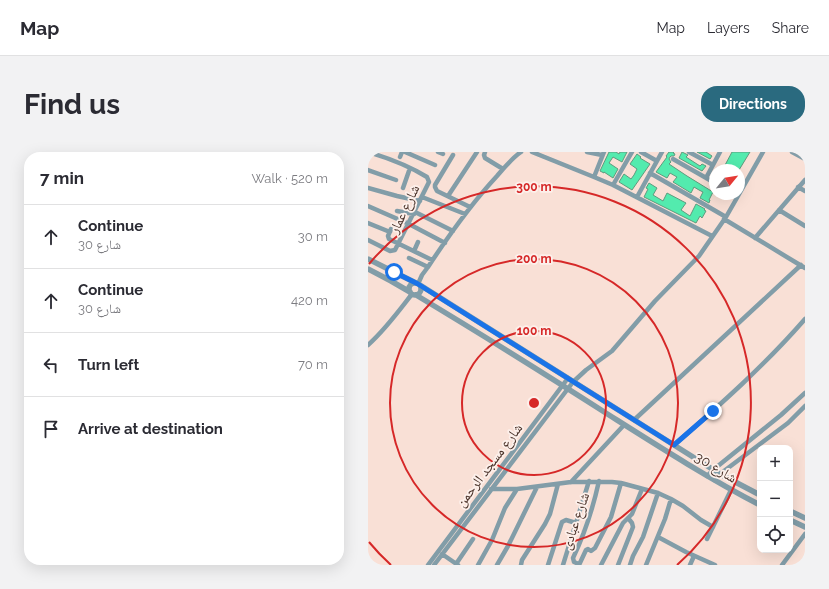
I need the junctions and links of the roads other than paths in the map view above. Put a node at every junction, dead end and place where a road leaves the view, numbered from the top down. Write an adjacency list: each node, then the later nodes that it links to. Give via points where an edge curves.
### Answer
1 (368, 152): 23 (street)
2 (477, 152): 39 (street)
3 (521, 152): 24 (street)
4 (587, 152): 12 (street)
5 (632, 152): 34 (street)
6 (641, 152): 19 (street)
7 (662, 152): 19 (street)
8 (689, 152): 20 (street)
9 (763, 152): 33 (street, شارع مسجد الرحمن)
10 (485, 153): 24 (street, via 485,158)
11 (536, 153): 28 (street)
12 (603, 153): 28 (street)
13 (718, 153): 21 (street)
14 (795, 153): 18 (street)
15 (402, 154): 22 (street)
16 (453, 155): 39 (street, via 435,185 437,191)
17 (673, 159): 29 (street)
18 (805, 159)
19 (657, 161): 27 (street)
20 (711, 164)
21 (713, 164)
22 (435, 166)
23 (410, 168): 37 (street); 41 (street, شارع عمار, via 428,178 429,184)
24 (503, 169): 44 (street)
25 (368, 170): 30 (street)
26 (709, 172): 29 (street)
27 (650, 173): 40 (street); 49 (street)
28 (594, 176): 34 (street)
29 (706, 178): 31 (street)
30 (396, 180)
31 (709, 180)
32 (805, 180): 35 (street)
33 (745, 181)
34 (613, 185): 40 (street)
35 (798, 187): 38 (street); 45 (street)
36 (368, 188): 41 (street)
37 (403, 188)
38 (805, 191)
39 (448, 196): 44 (street)
40 (637, 197): 54 (street)
41 (421, 199): 47 (street, شارع عمار); 48 (street)
42 (734, 200): 49 (street, شارع مسجد الرحمن)
43 (368, 206): 51 (street)
44 (470, 207): 48 (street)
45 (779, 210): 52 (street); 55 (street)
46 (398, 211): 47 (street)
47 (414, 213): 51 (street, شارع عمار); 53 (street)
48 (465, 214): 53 (street)
49 (725, 218): 54 (street, شارع مسجد الرحمن); 55 (street)
50 (368, 223): 59 (street, via 390,230 388,238)
51 (409, 224): 58 (street); 59 (street, شارع عمار)
52 (805, 226)
53 (453, 231): 58 (street)
54 (712, 236): 72 (street, شارع مسجد الرحمن, via 699,256 655,301 612,351)
55 (755, 238): 65 (street)
56 (368, 240): 59 (street, via 390,251)
57 (418, 242): 60 (street)
58 (445, 243): 63 (street)
59 (397, 246): 60 (street)
60 (414, 251): 63 (street)
61 (409, 258): 64 (street)
62 (368, 259): 67 (street, شارع 30)
63 (432, 260): 64 (street)
64 (428, 267): 67 (street)
65 (803, 267): 79 (street)
66 (368, 269): 68 (street, شارع 30)
67 (418, 284): 68 (street, via 420,292); 68 (street, via 410,285); 71 (street, شارع 30)
68 (413, 293): 70 (street); 73 (street, شارع 30)
69 (805, 319): 82 (street, via 752,376)
70 (368, 345)
71 (568, 378): 72 (street, شارع 30); 73 (street, شارع مسجد الرحمن)
72 (574, 382): 73 (street, شارع مسجد الرحمن); 76 (street, شارع 30)
73 (565, 388): 77 (street, شارع 30); 94 (street, شارع مسجد الرحمن); 116 (street, شارع مسجد الرحمن)
74 (805, 393): 78 (street)
75 (805, 406): 80 (street)
76 (614, 408): 77 (street); 79 (street, شارع 30)
77 (609, 415): 81 (street, شارع 30)
78 (781, 415): 80 (street); 83 (street)
79 (634, 420): 82 (street, شارع 30)
80 (788, 423): 84 (street)
81 (624, 425): 85 (street, شارع 30); 89 (street)
82 (674, 445): 83 (street, شارع 30)
83 (714, 470): 84 (street, شارع 30); 85 (street)
84 (720, 474): 86 (street); 98 (street, شارع 30)
85 (707, 476): 86 (street, شارع 30)
86 (714, 480): 96 (street, شارع 30)
87 (588, 481): 88 (street); 89 (street); 105 (street)
88 (599, 481): 90 (street); 115 (street, شارع عبادى, via 589,520 573,558 574,562)
89 (571, 482): 91 (street)
90 (621, 483): 93 (street); 115 (street, via 611,517 595,548 591,551 586,550)
91 (558, 484): 92 (street); 120 (street, via 550,514)
92 (537, 487): 95 (street); 119 (street)
93 (642, 488): 97 (street); 102 (street)
94 (491, 489): 95 (street); 112 (street, شارع مسجد الرحمن)
95 (517, 489): 118 (street, via 505,508)
96 (731, 490): 100 (street, شارع 30); 106 (street)
97 (658, 493): 99 (street); 125 (street)
98 (757, 493)
99 (671, 499): 106 (street); 109 (street)
100 (757, 503)
101 (793, 512): 103 (street)
102 (628, 518): 123 (street); 124 (street, via 633,527)
103 (805, 518)
104 (793, 521): 107 (street)
105 (576, 523): 121 (street, via 566,520 562,522); 122 (street)
106 (713, 527): 111 (street)
107 (805, 527)
108 (805, 534): 129 (street)
109 (658, 537): 113 (street); 126 (street)
110 (473, 539): 114 (street)
111 (707, 539)
112 (442, 554): 114 (street); 117 (street, شارع مسجد الرحمن)
113 (694, 556): 127 (street); 128 (street)
114 (457, 564)
115 (579, 564)
116 (428, 565)
117 (434, 565)
118 (478, 565)
119 (497, 565)
120 (521, 565)
121 (548, 565)
122 (563, 565)
123 (601, 565)
124 (618, 565)
125 (630, 565)
126 (646, 565)
127 (690, 565)
128 (715, 565)
129 (782, 565)

